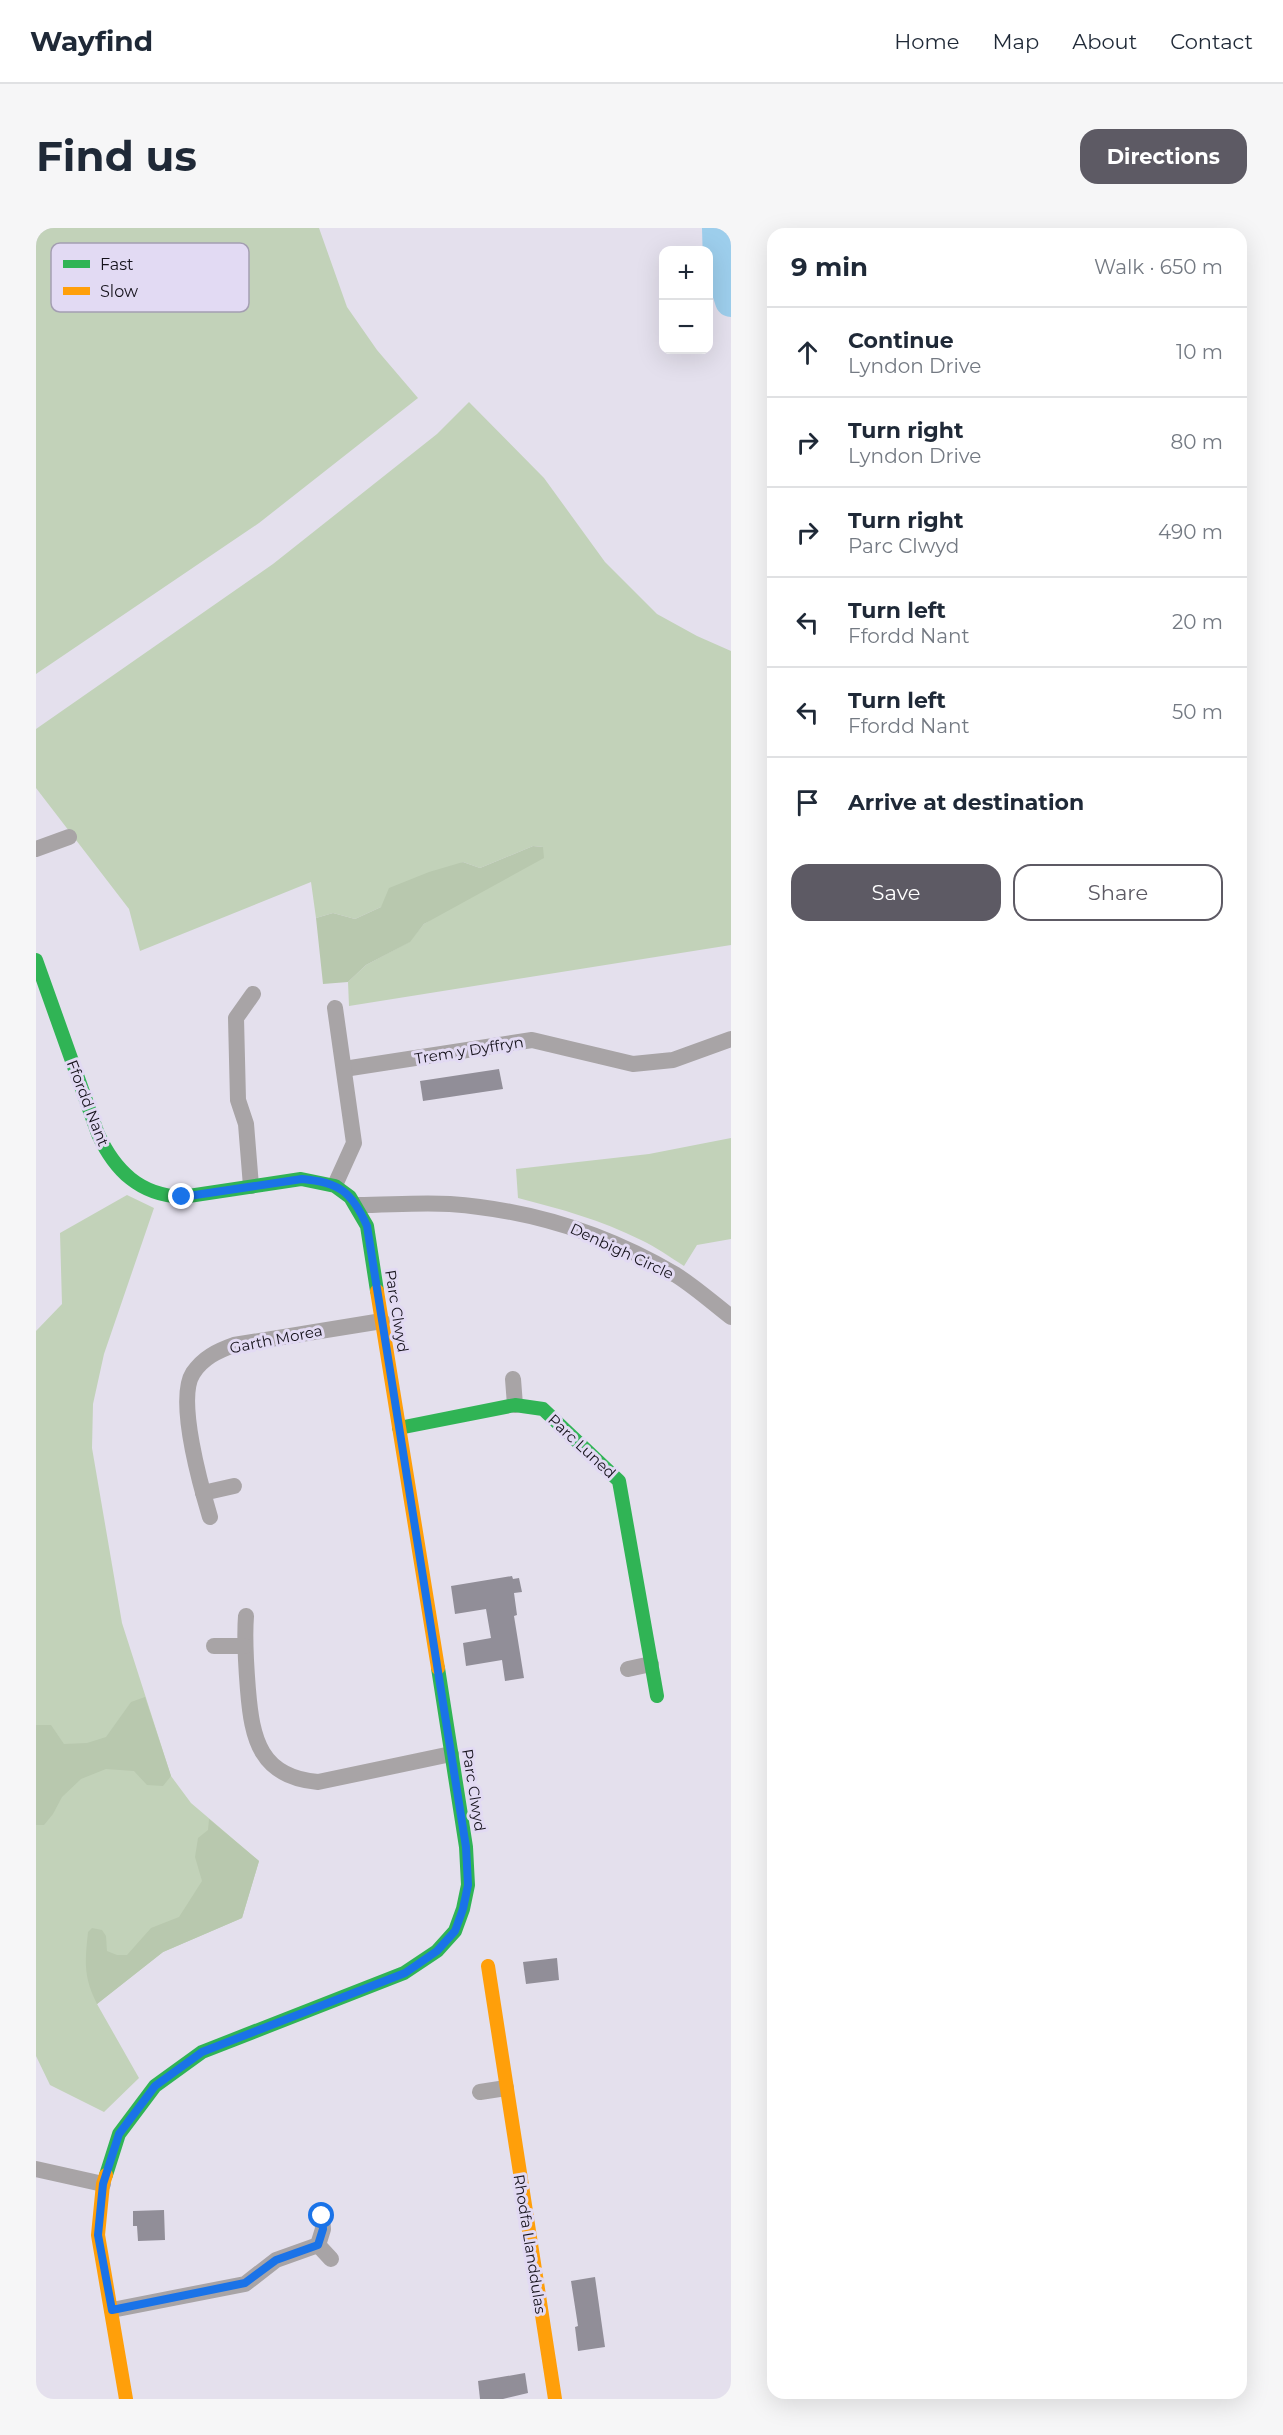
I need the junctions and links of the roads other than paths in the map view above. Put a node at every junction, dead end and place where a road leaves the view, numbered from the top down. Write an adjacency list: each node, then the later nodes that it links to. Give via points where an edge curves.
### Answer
1 (69, 837): 2 (street)
2 (36, 849)
3 (36, 960): 6 (street, Ffordd Nant)
4 (253, 994): 10 (street, via 229,1018)
5 (36, 1005): 6 (street)
6 (53, 1005): 10 (street, Ffordd Nant, via 98,1135 118,1168 148,1192 165,1197)
7 (335, 1008): 9 (street)
8 (731, 1039): 9 (street, Trem y Dyffryn, via 673,1060 633,1064 532,1040)
9 (344, 1069): 11 (street, via 354,1143)
10 (252, 1185): 11 (street, Ffordd Nant, via 302,1179)
11 (335, 1185): 12 (street, Ffordd Nant)
12 (358, 1205): 13 (street, Denbigh Circle, via 448,1204 506,1210 564,1223 677,1276); 14 (street, Parc Clwyd, via 367,1226)
13 (731, 1317)
14 (382, 1320): 17 (street, Parc Clwyd); 19 (street, Garth Morea, via 234,1345 205,1359 192,1374 186,1393)
15 (513, 1379): 16 (street)
16 (515, 1405): 17 (street, Parc Luned); 24 (street, Parc Luned, via 543,1409 619,1481)
17 (399, 1428): 27 (street, Parc Clwyd)
18 (234, 1486): 19 (street)
19 (203, 1493): 20 (street, Garth Morea)
20 (210, 1517)
21 (246, 1616): 23 (street)
22 (214, 1646): 23 (street)
23 (244, 1646): 27 (street, via 251,1726 257,1744 270,1762 286,1774 318,1782)
24 (651, 1664): 25 (street); 26 (street, Parc Luned)
25 (628, 1669)
26 (657, 1696)
27 (452, 1754): 32 (street, Parc Clwyd, via 468,1885 455,1931 437,1951 405,1973 193,2058 155,2086 119,2134)
28 (488, 1966): 29 (street, Rhodfa Llanddulas)
29 (506, 2088): 30 (street); 38 (street, Rhodfa Llanddulas)
30 (480, 2092)
31 (36, 2169): 32 (street)
32 (103, 2184): 36 (street, Parc Clwyd, via 98,2235)
33 (322, 2216): 34 (street)
34 (318, 2245): 35 (street); 36 (street, via 276,2260 245,2283)
35 (331, 2259)
36 (112, 2310): 37 (street, Parc Clwyd)
37 (126, 2399)
38 (555, 2399)

